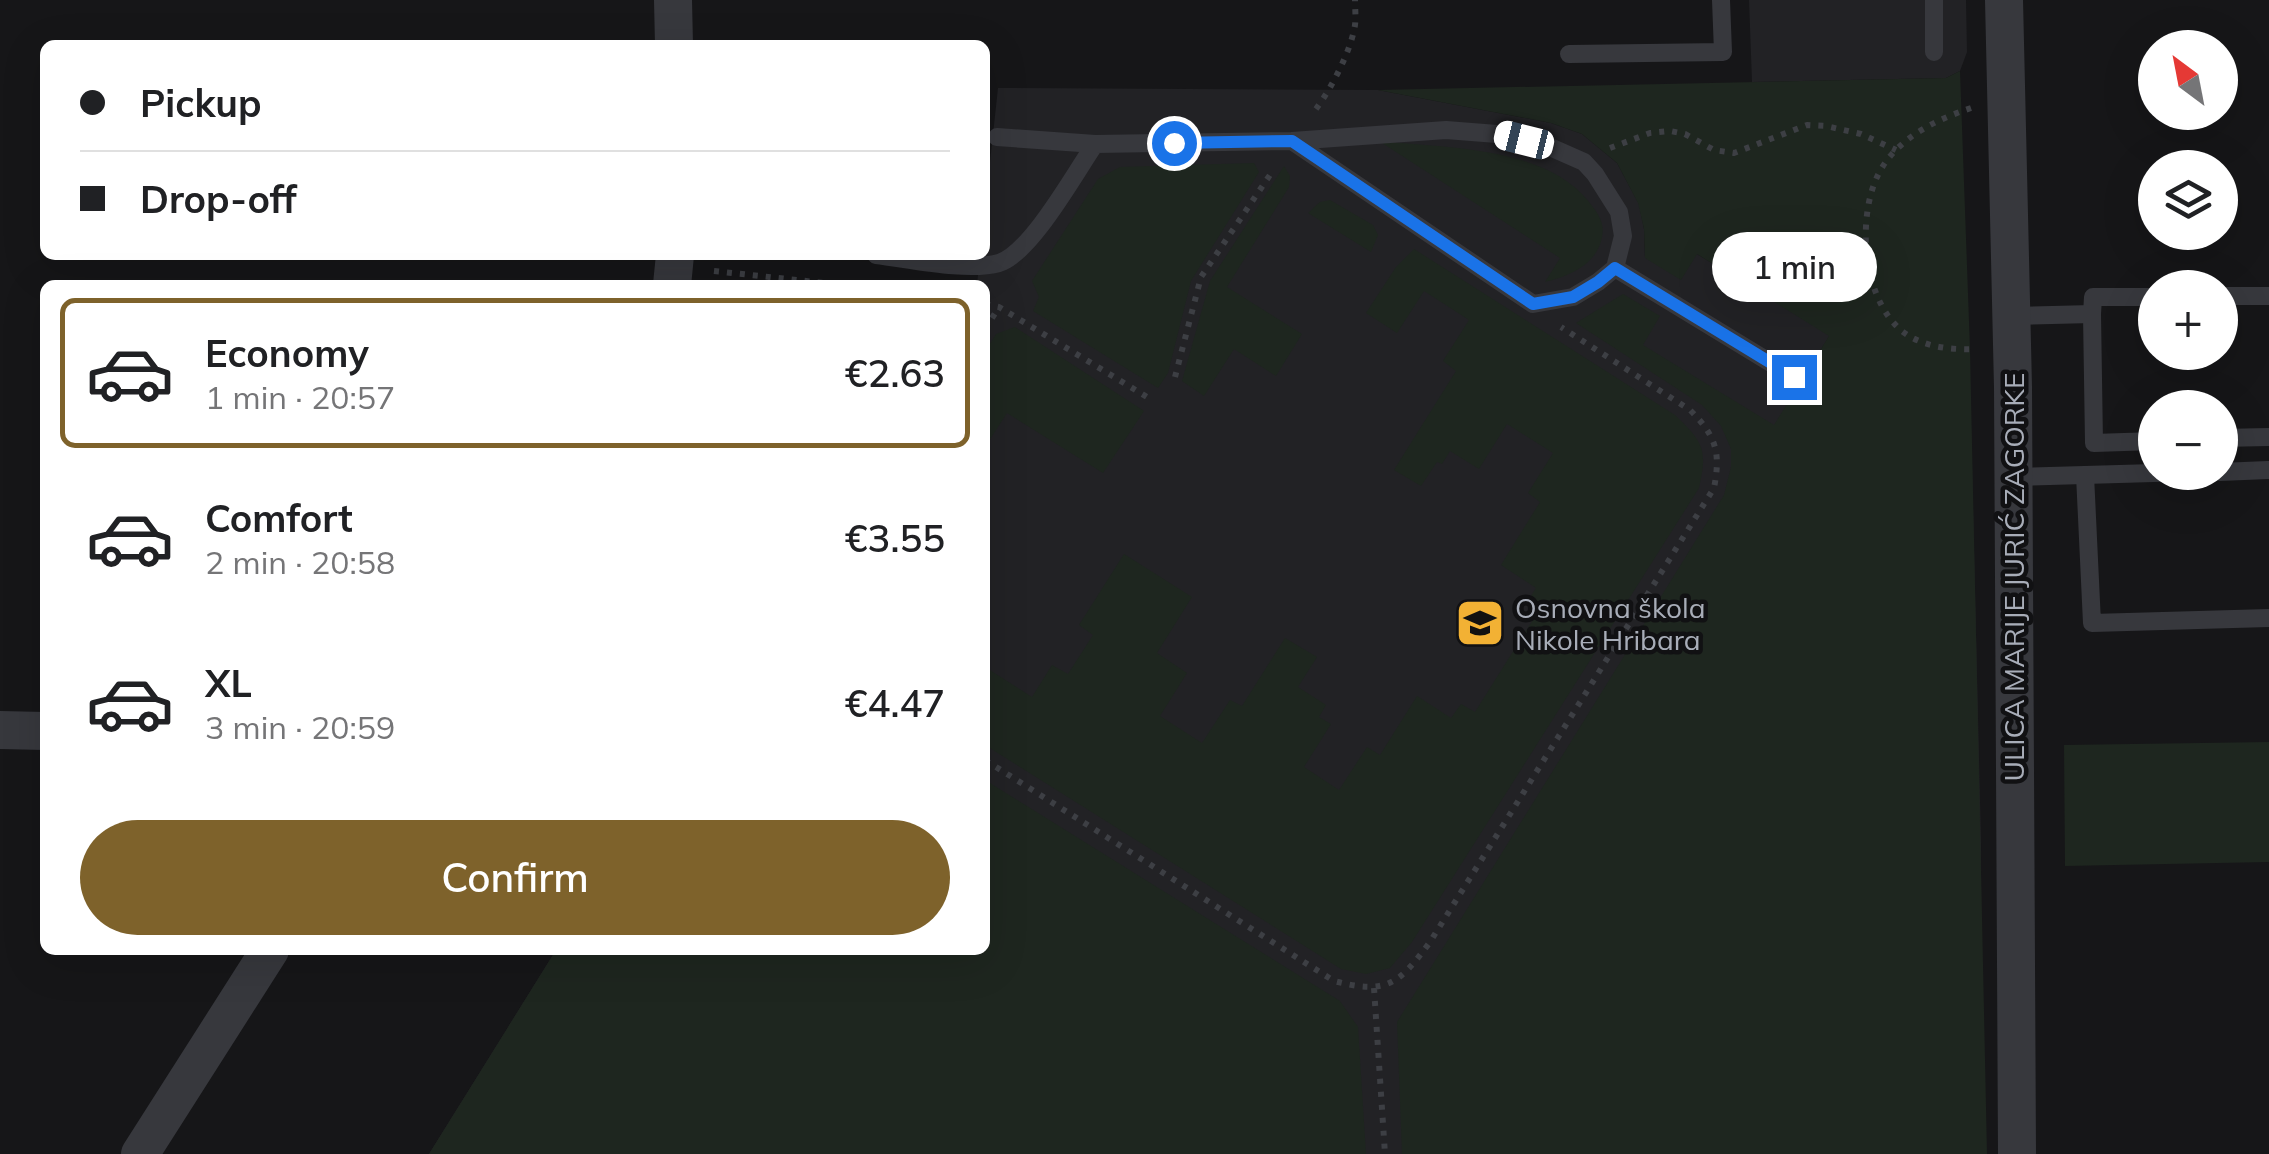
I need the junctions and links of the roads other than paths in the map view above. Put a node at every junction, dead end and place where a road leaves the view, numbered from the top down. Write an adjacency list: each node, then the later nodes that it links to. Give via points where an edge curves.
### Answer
1 (673, 0): 5 (street)
2 (1720, 0): 7 (lane, via 1723,52)
3 (1934, 0): 6 (lane)
4 (2004, 0): 17 (street, ULICA MARIJE JURIĆ ZAGORKE)
5 (674, 40)
6 (1934, 52)
7 (1569, 54)
8 (997, 137): 10 (lane)
9 (1292, 141): 10 (lane); 12 (lane, via 1533,304 1573,297); 12 (lane, via 1446,130 1550,147 1584,162 1619,212 1623,236)
10 (1095, 144): 11 (lane, via 1026,245 1002,262)
11 (918, 260)
12 (1615, 268): 18 (lane)
13 (2238, 296): 14 (lane)
14 (2269, 296)
15 (2138, 297): 16 (lane, via 2092,297)
16 (2092, 314): 17 (lane); 21 (lane, via 2094,443)
17 (2012, 316): 26 (street, ULICA MARIJE JURIĆ ZAGORKE)
18 (1794, 377)
19 (2269, 437): 20 (lane)
20 (2238, 438)
21 (2138, 442)
22 (2268, 470): 23 (lane)
23 (2238, 471)
24 (2138, 473): 25 (lane)
25 (2085, 475): 26 (lane); 27 (lane, via 2092,623)
26 (2013, 476): 32 (street, ULICA MARIJE JURIĆ ZAGORKE)
27 (2269, 618)
28 (0, 730): 29 (street)
29 (40, 731)
30 (267, 955): 31 (street)
31 (140, 1154)
32 (2017, 1154)

